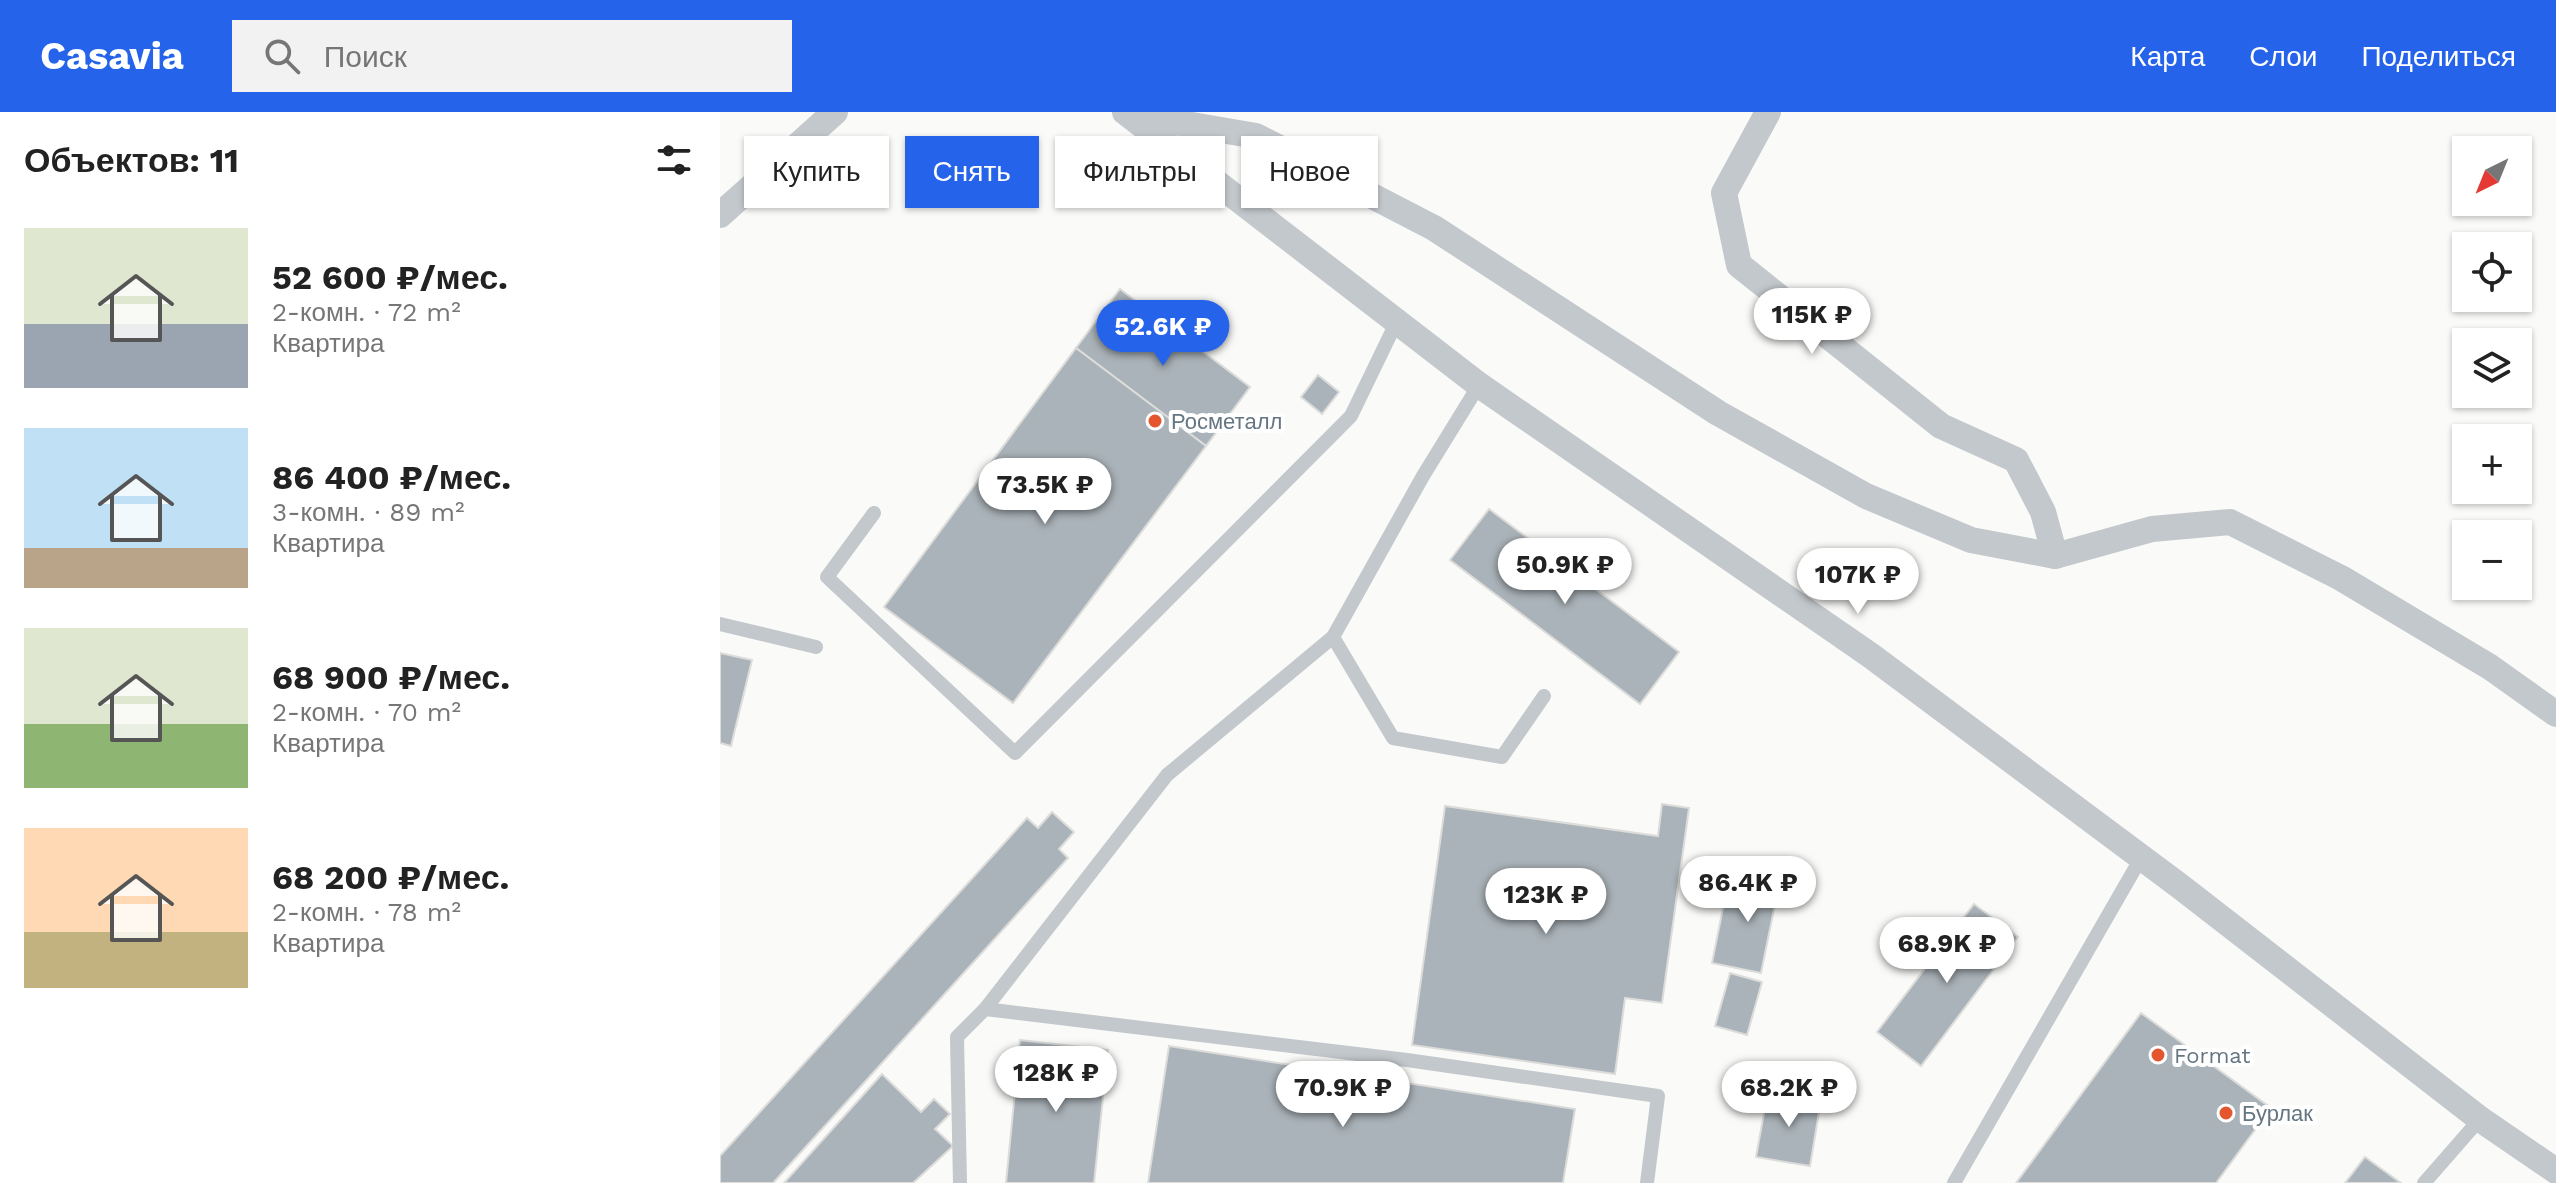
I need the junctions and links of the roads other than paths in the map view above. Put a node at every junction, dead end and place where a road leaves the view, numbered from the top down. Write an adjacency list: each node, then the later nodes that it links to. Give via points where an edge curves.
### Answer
1 (835, 112): 4 (street)
2 (1768, 112): 8 (street, via 1724,193 1739,265 1941,426 2016,460 2043,512)
3 (1127, 113): 5 (street); 8 (street, via 1256,136 1434,228 1718,413 1866,496 1971,540)
4 (720, 215)
5 (1396, 323): 6 (street); 7 (lane, via 1351,416 1015,753 827,577)
6 (1479, 385): 10 (lane); 14 (street, via 1870,655)
7 (874, 513)
8 (2055, 556): 13 (street, via 2152,529 2230,522 2341,578 2490,667)
9 (720, 624): 11 (lane)
10 (1333, 637): 12 (lane, via 1393,738 1502,757); 15 (lane, via 1167,775)
11 (816, 647)
12 (1544, 696)
13 (2556, 714)
14 (2141, 858): 16 (street); 20 (lane)
15 (985, 1009): 18 (lane, via 957,1037); 19 (lane, via 1658,1096)
16 (2480, 1119): 17 (street); 21 (lane)
17 (2556, 1171)
18 (960, 1183)
19 (1647, 1183)
20 (1954, 1183)
21 (2424, 1183)

